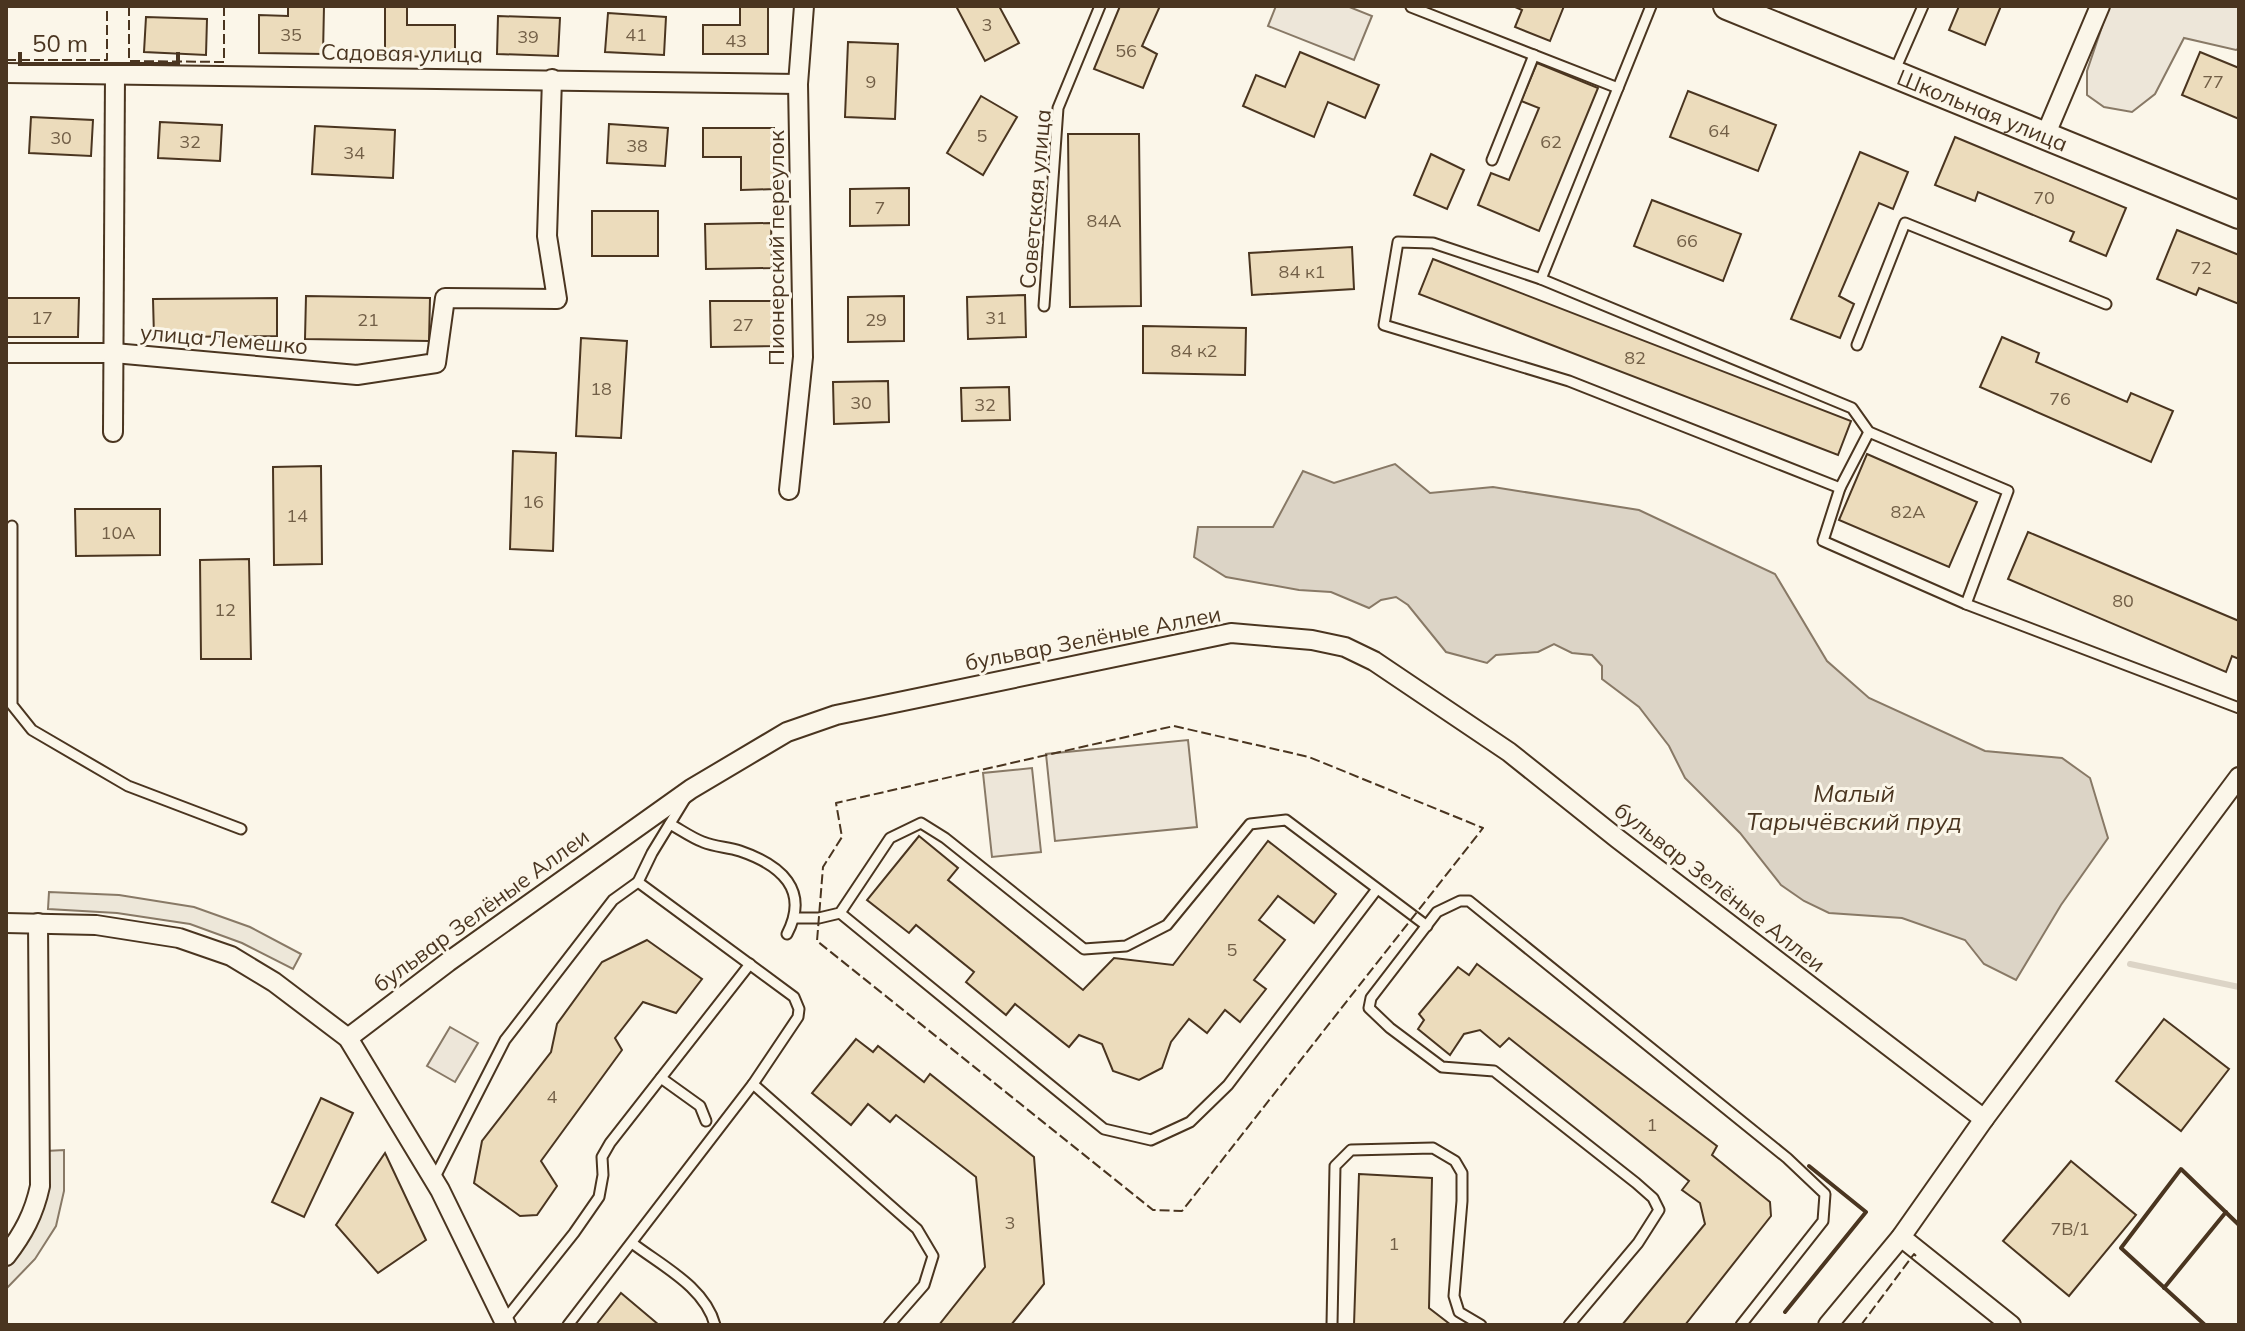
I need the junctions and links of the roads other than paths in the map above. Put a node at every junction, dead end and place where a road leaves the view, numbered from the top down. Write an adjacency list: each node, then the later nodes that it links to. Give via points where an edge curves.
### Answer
1 (804, 6): 13 (street, Пионерский переулок)
2 (1100, 6): 20 (lane, Советская улица, via 1058,108)
3 (1651, 6): 14 (lane)
4 (1727, 6): 11 (main road, Школьная улица)
5 (1923, 6): 11 (lane)
6 (2100, 6): 15 (street)
7 (1411, 7): 8 (lane)
8 (1534, 55): 14 (lane); 16 (lane)
9 (6, 73): 10 (street, Садовая улица)
10 (115, 74): 12 (street, Садовая улица); 23 (street)
11 (1893, 74): 15 (main road, Школьная улица)
12 (552, 79): 13 (street, Садовая улица); 23 (street, улица Лемешко, via 547,236 557,299 445,298 436,363 357,375)
13 (798, 84): 27 (street, Пионерский переулок, via 803,357)
14 (1618, 88): 18 (lane)
15 (2045, 136): 17 (main road, Школьная улица)
16 (1492, 160)
17 (2239, 215)
18 (1541, 279): 25 (lane, via 1852,408); 26 (lane, via 1433,243 1398,242 1384,325 1569,381)
19 (2106, 304): 21 (lane, via 1905,223)
20 (1044, 306)
21 (1857, 345)
22 (6, 353): 23 (street, улица Лемешко)
23 (114, 353): 24 (street)
24 (113, 432)
25 (1869, 432): 26 (lane); 29 (lane, via 2008,491)
26 (1840, 488): 29 (lane, via 1823,541)
27 (789, 490)
28 (12, 526): 30 (lane)
29 (1966, 604): 31 (lane)
30 (9, 705): 35 (lane, via 32,730 128,786)
31 (2239, 708)
32 (2239, 777): 48 (street)
33 (691, 789): 34 (lane); 45 (street, бульвар Зелёные Аллеи); 48 (street, бульвар Зелёные Аллеи, via 787,732 836,715 1231,633 1345,647 1509,752)
34 (670, 824): 36 (lane); 39 (lane, via 701,842 766,862 794,889)
35 (241, 829)
36 (638, 882): 44 (lane); 50 (lane, via 613,900 505,1040)
37 (1377, 889): 38 (lane, via 1286,820 1250,824 1167,925 1126,946 1084,949 921,823 890,838); 38 (lane, via 1228,1085 1190,1122 1151,1140 1104,1129); 42 (lane)
38 (840, 913): 39 (lane)
39 (794, 918): 43 (lane)
40 (6, 923): 41 (street)
41 (38, 923): 45 (street, via 96,925 179,938 231,956); 53 (street, via 40,1186 35,1210)
42 (1427, 926): 60 (lane, via 1371,998 1369,1008 1442,1067 1494,1071 1636,1183 1659,1210); 61 (lane, via 1437,912 1469,901 1825,1194 1823,1221)
43 (787, 934)
44 (750, 964): 46 (lane); 47 (lane, via 794,997 799,1009)
45 (348, 1038): 50 (street)
46 (661, 1078): 49 (lane, via 700,1106); 54 (lane, via 602,1157 599,1197)
47 (753, 1084): 52 (lane); 57 (lane, via 917,1229 933,1256 924,1285)
48 (1984, 1119): 51 (street)
49 (706, 1121)
50 (434, 1179): 54 (street)
51 (1901, 1237): 62 (street); 63 (street)
52 (632, 1243): 55 (lane); 56 (lane, via 701,1296)
53 (6, 1256)
54 (505, 1323)
55 (568, 1325)
56 (715, 1325)
57 (889, 1325)
58 (1332, 1325): 59 (lane, via 1335,1166 1351,1150 1433,1148 1455,1161 1462,1173 1454,1296 1459,1312)
59 (1481, 1325)
60 (1569, 1325)
61 (1741, 1325)
62 (1828, 1325)
63 (2011, 1325)

